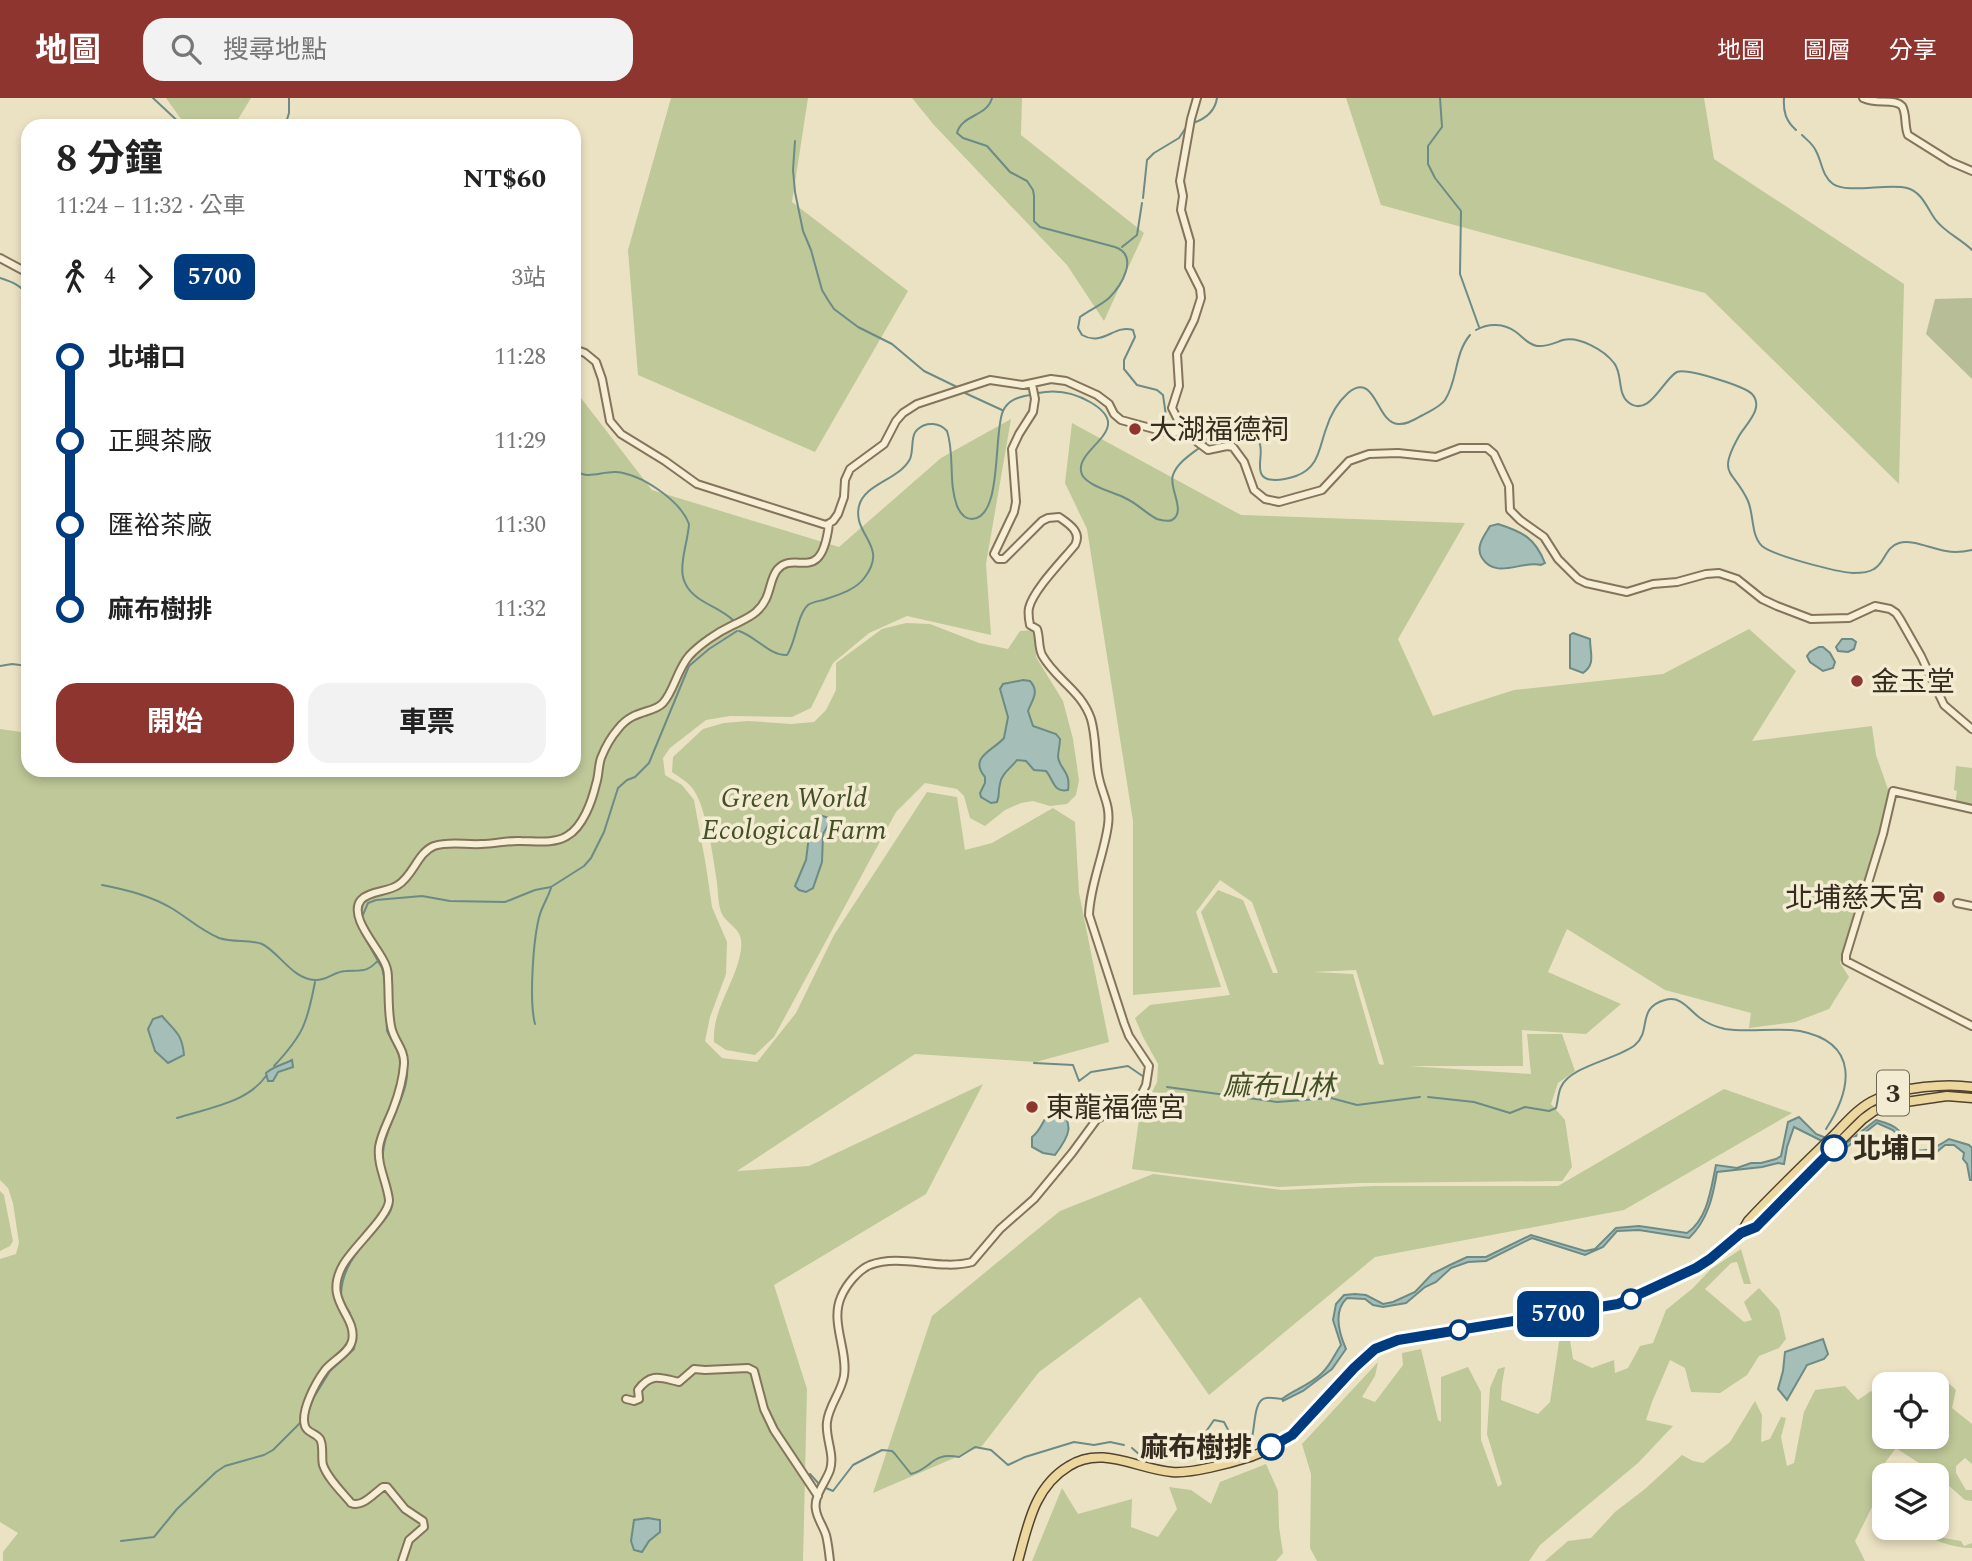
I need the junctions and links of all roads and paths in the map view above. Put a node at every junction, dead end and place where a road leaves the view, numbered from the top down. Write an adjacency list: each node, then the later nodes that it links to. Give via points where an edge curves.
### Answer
1 (1197, 98): 8 (street, via 1180,181 1181,210 1190,241 1189,267 1200,289 1194,320 1176,357 1179,386 1172,405)
2 (1863, 98): 3 (street, via 1899,103 1908,135)
3 (1972, 171)
4 (0, 258): 5 (street)
5 (21, 269)
6 (581, 352): 9 (street, via 596,362 610,421 621,434 706,488)
7 (1032, 384): 8 (street, via 1066,381 1097,395 1127,423); 9 (street, via 990,380 909,408 884,444 850,469 842,505); 20 (street, via 1033,412 1012,449 1014,512 994,554 1004,559 1048,518 1059,517 1076,531 1075,545 1034,597 1030,625 1037,629 1039,648 1052,670 1082,699 1090,718 1100,787 1110,809 1089,915 1129,1036 1149,1066 1146,1085 1137,1099 1097,1119 1034,1199 972,1262 892,1261 870,1265 853,1279 839,1307 844,1375 828,1415 831,1461)
8 (1184, 432): 10 (street, via 1210,450 1233,447 1241,455 1254,490 1279,502 1322,490 1349,461 1369,454 1436,457 1460,448 1487,449 1509,486 1510,510 1544,537 1558,559 1583,582 1627,592 1718,573 1737,579 1762,599 1811,619 1849,618 1872,607 1884,607 1896,613 1944,705)
9 (829, 524): 21 (street, via 819,558 780,567 757,611 694,651 663,703 634,714 619,726 602,756 582,820 571,834 550,841 434,846 403,882 365,897 359,905 358,914 387,967 391,1027 404,1056 404,1068 379,1149 388,1209 346,1260 338,1279 337,1299 350,1324 352,1341 321,1376 308,1401 305,1424 320,1440 324,1467 351,1503 360,1504 385,1487 422,1521 424,1527 409,1541)
10 (1972, 729)
11 (1972, 809): 14 (street, via 1893,791 1846,955 1846,961)
12 (1957, 903): 13 (street)
13 (1972, 906)
14 (1972, 1026)
15 (1972, 1086): 16 (street); 17 (main road, 3, via 1945,1084 1890,1093 1859,1109)
16 (1971, 1098): 17 (main road, 3, via 1947,1096 1892,1104 1874,1111)
17 (1834, 1141): 18 (main road, 3, via 1805,1161); 18 (main road, 3, via 1756,1227)
18 (1741, 1233): 23 (main road, 3, via 1696,1268 1618,1304 1538,1321 1398,1340 1375,1349 1292,1435 1251,1456 1184,1473 1105,1457 1072,1464 1045,1485 1038,1497)
19 (626, 1399): 20 (street, via 639,1399 638,1390 656,1377 679,1382 694,1369 754,1371 774,1430)
20 (818, 1496): 22 (street, via 816,1511 827,1537)
21 (402, 1561)
22 (830, 1561)
23 (1018, 1561)

